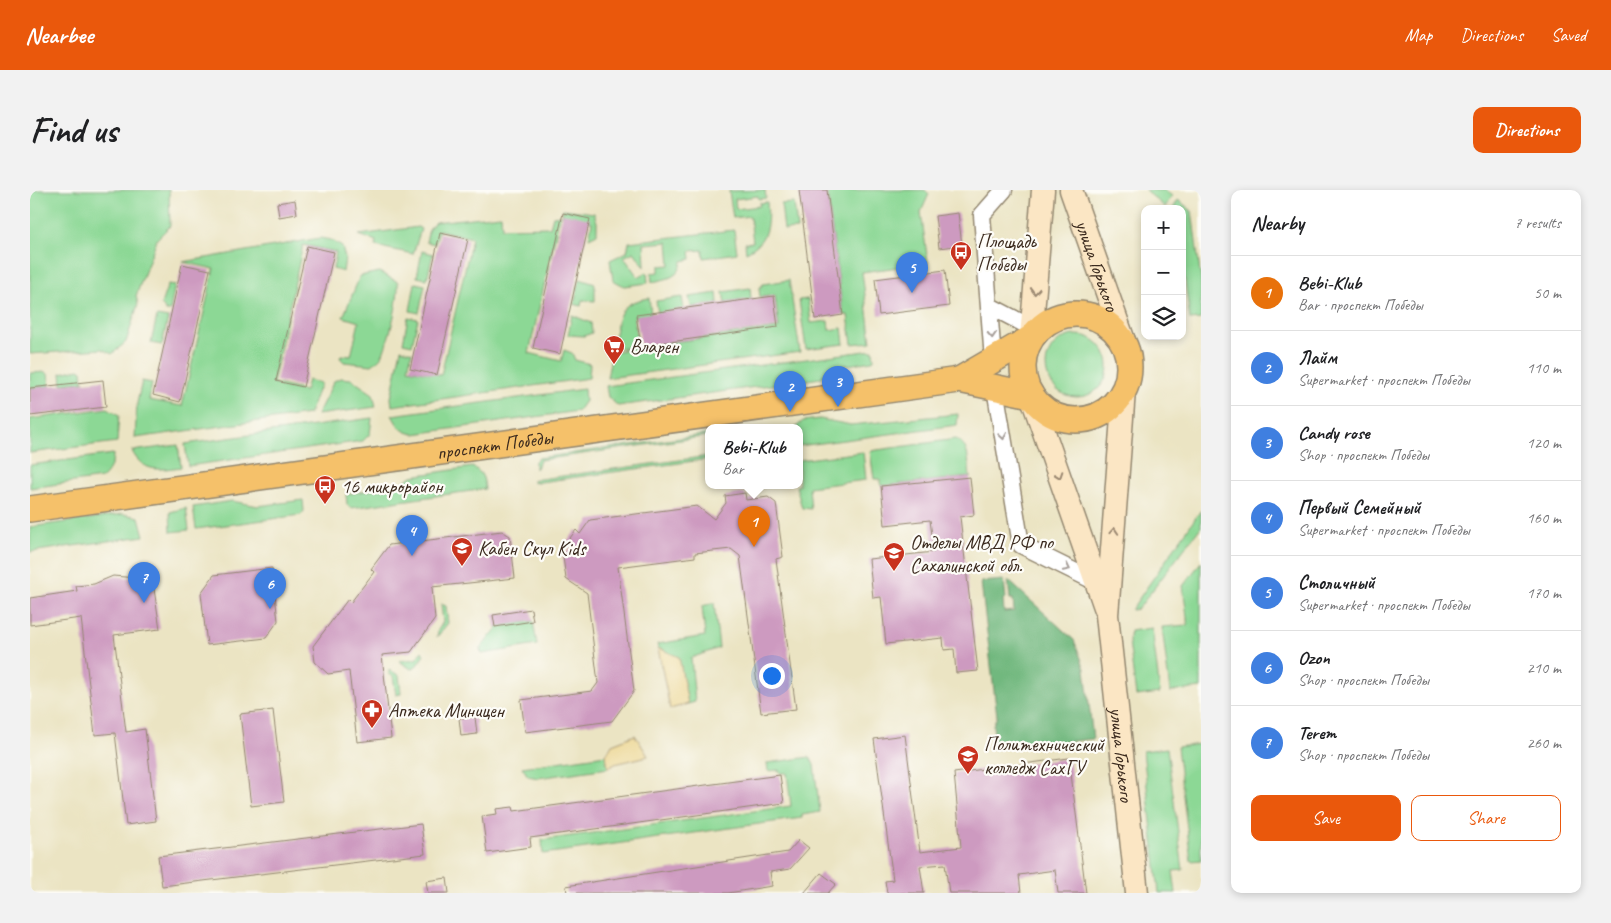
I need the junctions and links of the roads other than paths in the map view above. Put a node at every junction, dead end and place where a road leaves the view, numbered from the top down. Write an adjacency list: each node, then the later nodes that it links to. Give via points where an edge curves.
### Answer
1 (1004, 190): 4 (street, via 982,215)
2 (1042, 190): 5 (main road, one-way to 5)
3 (1071, 190): 6 (main road, улица Горького)
4 (990, 306): 5 (street); 7 (street, one-way to 7)
5 (1031, 333): 6 (main road, via 1060,316 1078,313 1096,317 1112,327); 7 (main road, проспект Победы); 11 (main road, via 1023,367 1025,382)
6 (1124, 341): 10 (main road, via 1130,374)
7 (993, 360): 8 (main road, проспект Победы)
8 (959, 380): 9 (main road, проспект Победы); 12 (main road, проспект Победы)
9 (994, 388): 11 (main road, проспект Победы); 13 (street, one-way to 13, via 1021,545)
10 (1124, 391): 11 (main road, via 1109,409 1087,419 1071,420 1056,416); 14 (main road, улица Горького, one-way to 10)
11 (1032, 395): 13 (main road, улица Горького, one-way to 13)
12 (30, 509)
13 (1096, 582): 14 (main road, улица Горького)
14 (1107, 615): 15 (main road, улица Горького)
15 (1137, 893)

